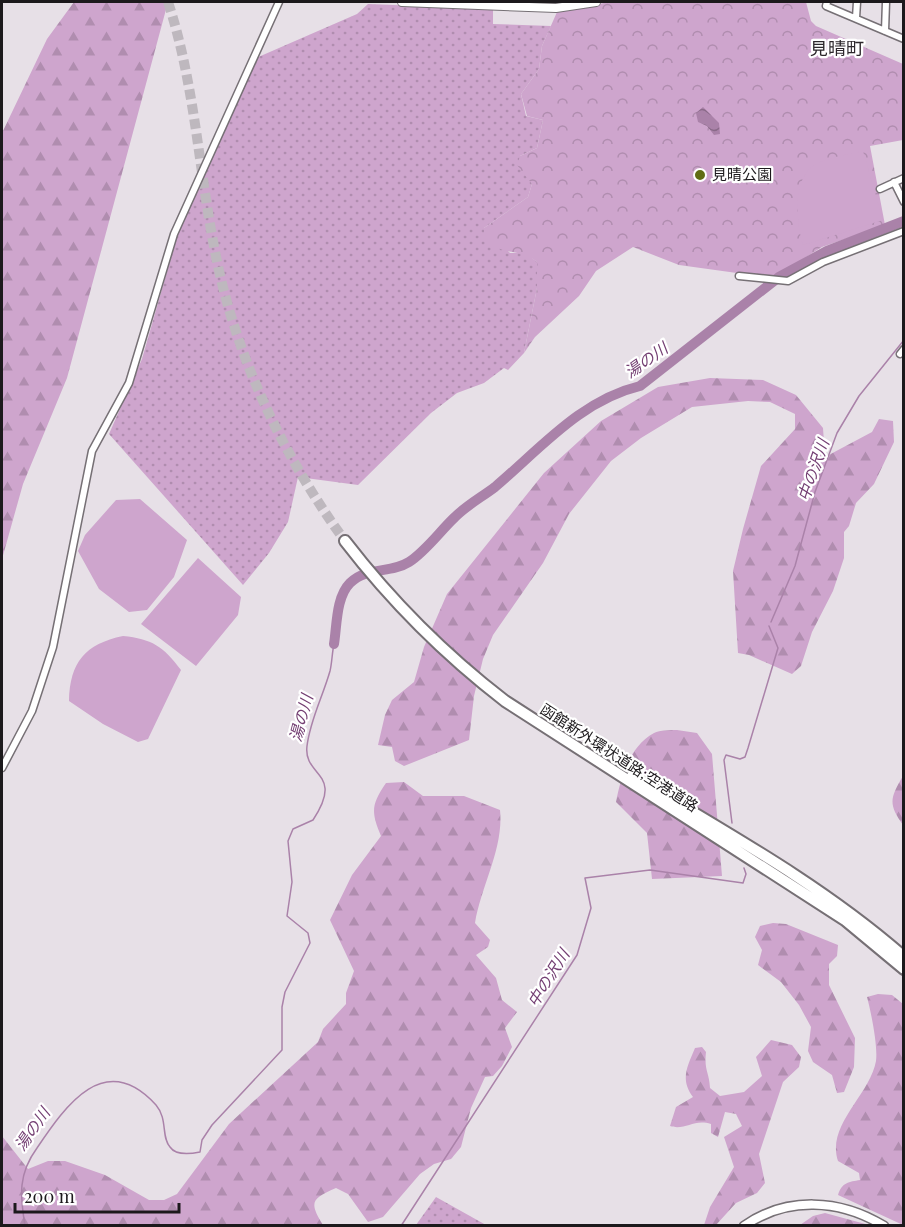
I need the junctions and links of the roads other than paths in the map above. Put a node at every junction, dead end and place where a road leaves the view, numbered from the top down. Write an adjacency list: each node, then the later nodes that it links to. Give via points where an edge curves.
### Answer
1 (279, 2): 20 (street, via 174,234 129,383 92,451 53,647 33,711)
2 (402, 2): 7 (street)
3 (596, 2): 8 (street)
4 (827, 2): 9 (street, via 826,6)
5 (857, 2): 9 (street)
6 (886, 2): 10 (street)
7 (469, 3): 8 (street, via 556,8)
8 (578, 4)
9 (856, 18): 10 (street)
10 (885, 31): 11 (street)
11 (903, 39)
12 (903, 178): 13 (street)
13 (894, 182): 14 (street); 15 (street)
14 (880, 189)
15 (903, 202)
16 (903, 231): 17 (street, via 782,281)
17 (739, 276)
18 (348, 540): 19 (highway, 函館新外環状道路;空港道路)
19 (381, 582): 21 (highway, 函館新外環状道路;空港道路, via 447,647 508,698 782,866); 22 (highway, 函館新外環状道路;空港道路, via 444,651 505,701 826,907)
20 (2, 768)
21 (903, 957)
22 (903, 969)
23 (744, 1226): 24 (main road, via 759,1216 804,1204 834,1205 865,1214)
24 (884, 1226)

